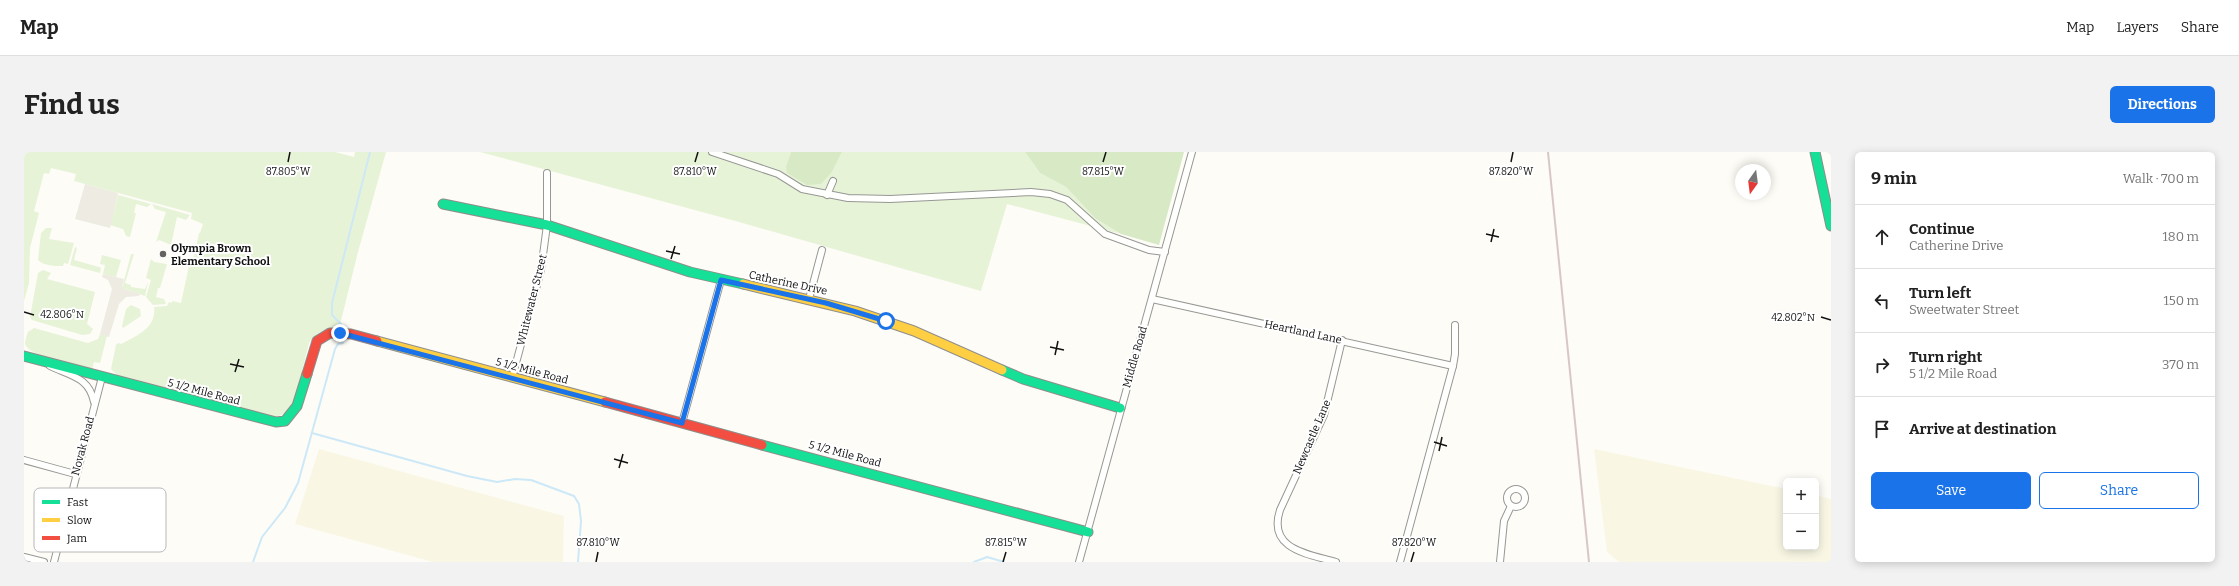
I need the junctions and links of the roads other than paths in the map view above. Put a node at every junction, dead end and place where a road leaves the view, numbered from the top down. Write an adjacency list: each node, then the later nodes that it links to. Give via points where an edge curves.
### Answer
1 (712, 152): 6 (street, via 778,174 802,189)
2 (1192, 152): 11 (street, Middle Road)
3 (1815, 152): 9 (street)
4 (547, 173): 8 (street, Whitewater Street)
5 (833, 180): 6 (street)
6 (827, 195): 11 (street, via 890,199 1031,192 1050,194 1067,200 1105,234 1143,248)
7 (443, 204): 8 (street, Catherine Drive)
8 (547, 225): 12 (street, Catherine Drive, via 651,260); 21 (street, Whitewater Street, via 541,270)
9 (1831, 226)
10 (822, 250): 13 (street)
11 (1165, 252): 14 (street, Middle Road)
12 (721, 280): 13 (street, Catherine Drive); 24 (street)
13 (809, 299): 23 (street, Catherine Drive, via 886,321 1023,379)
14 (1152, 299): 16 (street, Heartland Lane); 23 (street, Middle Road)
15 (1455, 325): 19 (street)
16 (1342, 340): 19 (street, Heartland Lane); 35 (street, Newcastle Lane, via 1324,415 1278,517 1278,531 1290,547)
17 (24, 356): 18 (street, 5 1/2 Mile Road)
18 (34, 359): 20 (street, 5 1/2 Mile Road); 22 (street, via 87,384 91,389)
19 (1453, 366): 36 (street)
20 (102, 377): 21 (street, 5 1/2 Mile Road, via 266,420 285,421 297,406 317,340 330,333 350,334); 22 (street, Novak Road)
21 (512, 378): 24 (street, 5 1/2 Mile Road)
22 (94, 404): 26 (street, Novak Road)
23 (1120, 408): 29 (street, Middle Road)
24 (682, 423): 29 (street, 5 1/2 Mile Road)
25 (24, 460): 26 (street)
26 (75, 474): 27 (street, Novak Road)
27 (72, 488)
28 (1511, 506): 37 (street, via 1504,521)
29 (1088, 532): 34 (street, Middle Road)
30 (56, 552): 33 (street, Novak Road)
31 (24, 557): 32 (street)
32 (44, 562)
33 (54, 562)
34 (1079, 562)
35 (1336, 562)
36 (1400, 562)
37 (1500, 562)

